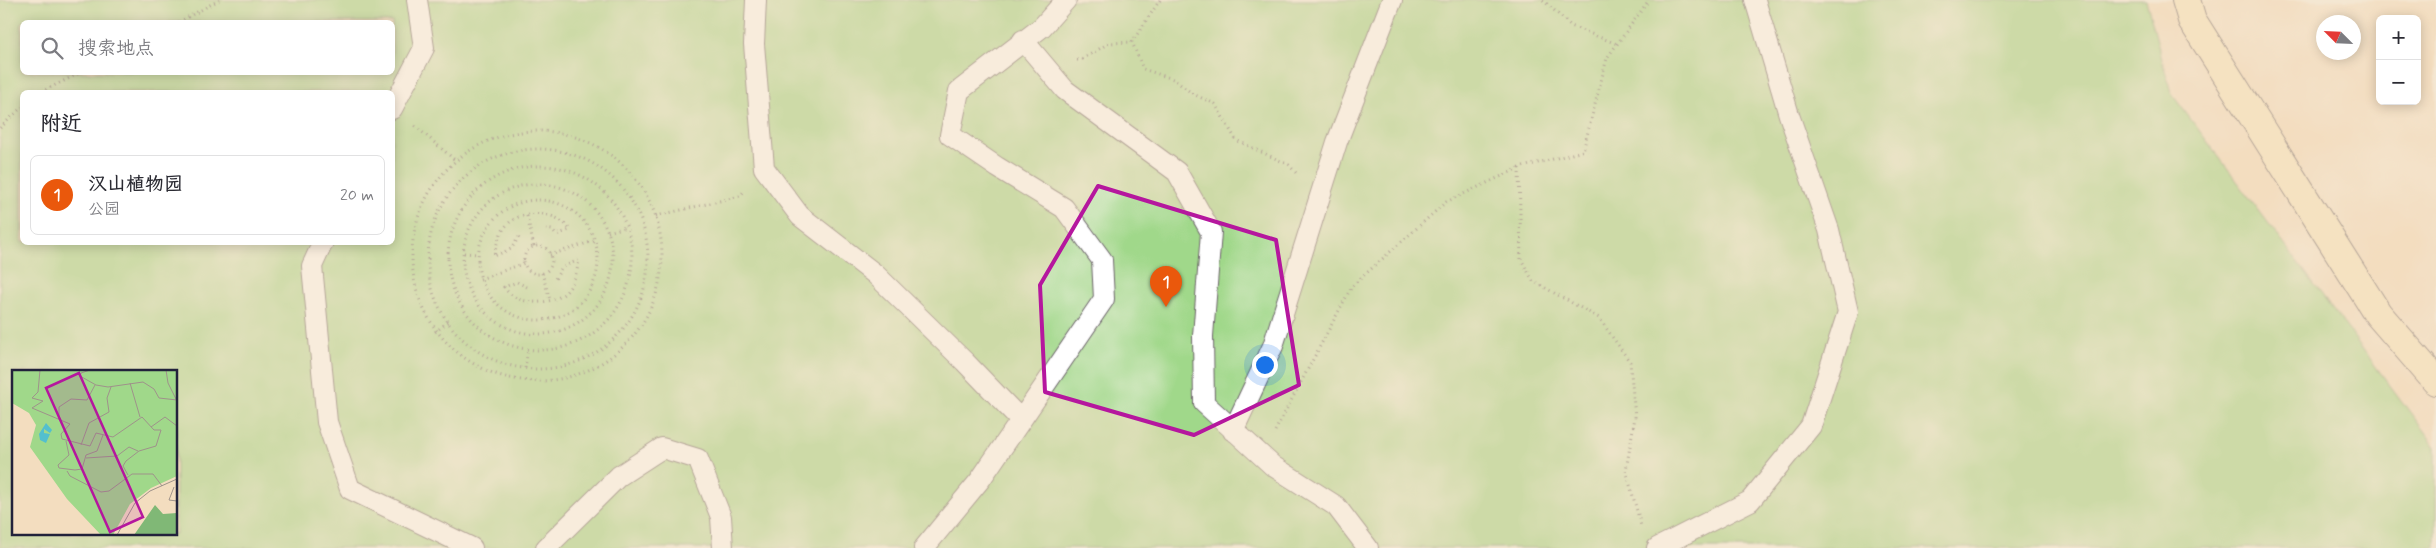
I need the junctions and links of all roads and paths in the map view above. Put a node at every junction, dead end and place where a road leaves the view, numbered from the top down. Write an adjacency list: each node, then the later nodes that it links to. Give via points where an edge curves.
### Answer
1 (218, 0): 11 (path)
2 (417, 0): 18 (lane, via 424,48)
3 (756, 0): 23 (lane, via 754,44)
4 (1066, 0): 12 (lane, via 1042,27)
5 (1160, 0): 13 (path)
6 (1392, 0): 25 (lane, via 1337,142)
7 (1543, 0): 14 (path, via 1572,26)
8 (1649, 0): 14 (path)
9 (1755, 0): 58 (lane, via 1789,115 1829,230 1848,312 1811,426 1793,449 1750,501)
10 (2186, 0): 48 (street, via 2192,20 2378,314)
11 (183, 20)
12 (1023, 40): 15 (lane); 49 (lane, via 960,90 950,135 1064,208 1102,260 1104,299)
13 (1132, 42): 15 (path, via 1109,43 1081,60); 25 (path, via 1143,69 1173,79 1214,104 1236,140 1289,165)
14 (1617, 44): 24 (path, via 1608,58 1583,151)
15 (1039, 58): 50 (lane, via 1065,90 1178,172 1211,232 1203,336 1204,403)
16 (76, 75): 17 (path)
17 (46, 90)
18 (395, 104)
19 (20, 108): 21 (path)
20 (395, 110): 22 (path)
21 (0, 128)
22 (456, 161): 27 (path, via 466,152 506,134 550,130 584,139 628,167); 45 (path, via 435,183 416,218 411,258 417,296)
23 (764, 168): 27 (path, via 740,196); 49 (lane, via 800,216 874,274)
24 (1519, 168): 51 (path, via 1446,202 1352,286); 52 (path, via 1521,259 1533,281 1599,318 1630,362 1635,417 1626,470)
25 (1320, 197): 50 (lane, via 1273,346)
26 (526, 215): 29 (path, via 555,217 570,230 556,234); 31 (path, via 509,223 498,240 494,256 511,249); 34 (path)
27 (656, 216): 45 (path, via 663,246 659,290 640,330 612,358 577,376 538,383 499,377 464,360)
28 (626, 227): 30 (path); 46 (path, via 631,242 631,272 622,300 604,325 578,343 548,351); 46 (path, via 621,214 603,190 578,174 549,166 519,168 491,179 469,199 454,225 447,256 452,287 466,314 488,336)
29 (546, 229)
30 (608, 232): 35 (path, via 599,215 582,197 560,186 536,183 511,188 490,201 474,219); 35 (path, via 613,262 608,286 595,307 576,324 553,333 528,334 504,326 484,312 470,290 463,267)
31 (519, 237)
32 (594, 241): 36 (path, via 588,227 575,212 559,203 521,201 490,223); 37 (path); 40 (path, via 597,264 592,285 581,302 564,314 544,320 524,318 505,311 490,297)
33 (322, 245): 53 (lane, via 312,266 327,422 350,488)
34 (534, 247): 37 (path, via 544,248); 38 (path, via 525,254)
35 (464, 253): 36 (path)
36 (478, 254): 40 (path)
37 (550, 256): 39 (path, via 549,267)
38 (524, 263): 39 (path, via 533,273); 40 (path)
39 (542, 273): 43 (path)
40 (480, 279)
41 (555, 279): 43 (path, via 562,267 579,260 573,282 564,294)
42 (527, 287): 43 (path, via 518,282 504,287 508,294 518,299 535,303)
43 (550, 300)
44 (448, 322): 45 (path); 47 (path, via 456,334 483,356); 47 (path, via 437,305 427,271 429,236 443,201 468,173 501,154 538,148 575,154 608,173 633,202 646,237 648,274 636,310 613,340 584,360 550,369)
45 (435, 332)
46 (528, 349): 47 (path)
47 (525, 368)
48 (2436, 381)
49 (1021, 420): 56 (lane, via 980,480)
50 (1233, 431): 51 (lane)
51 (1261, 456): 57 (lane, via 1336,506)
52 (1642, 531)
53 (472, 548)
54 (546, 548): 55 (lane, via 619,476 662,448 698,459 721,517)
55 (723, 548)
56 (924, 548)
57 (1368, 548)
58 (1657, 548)

